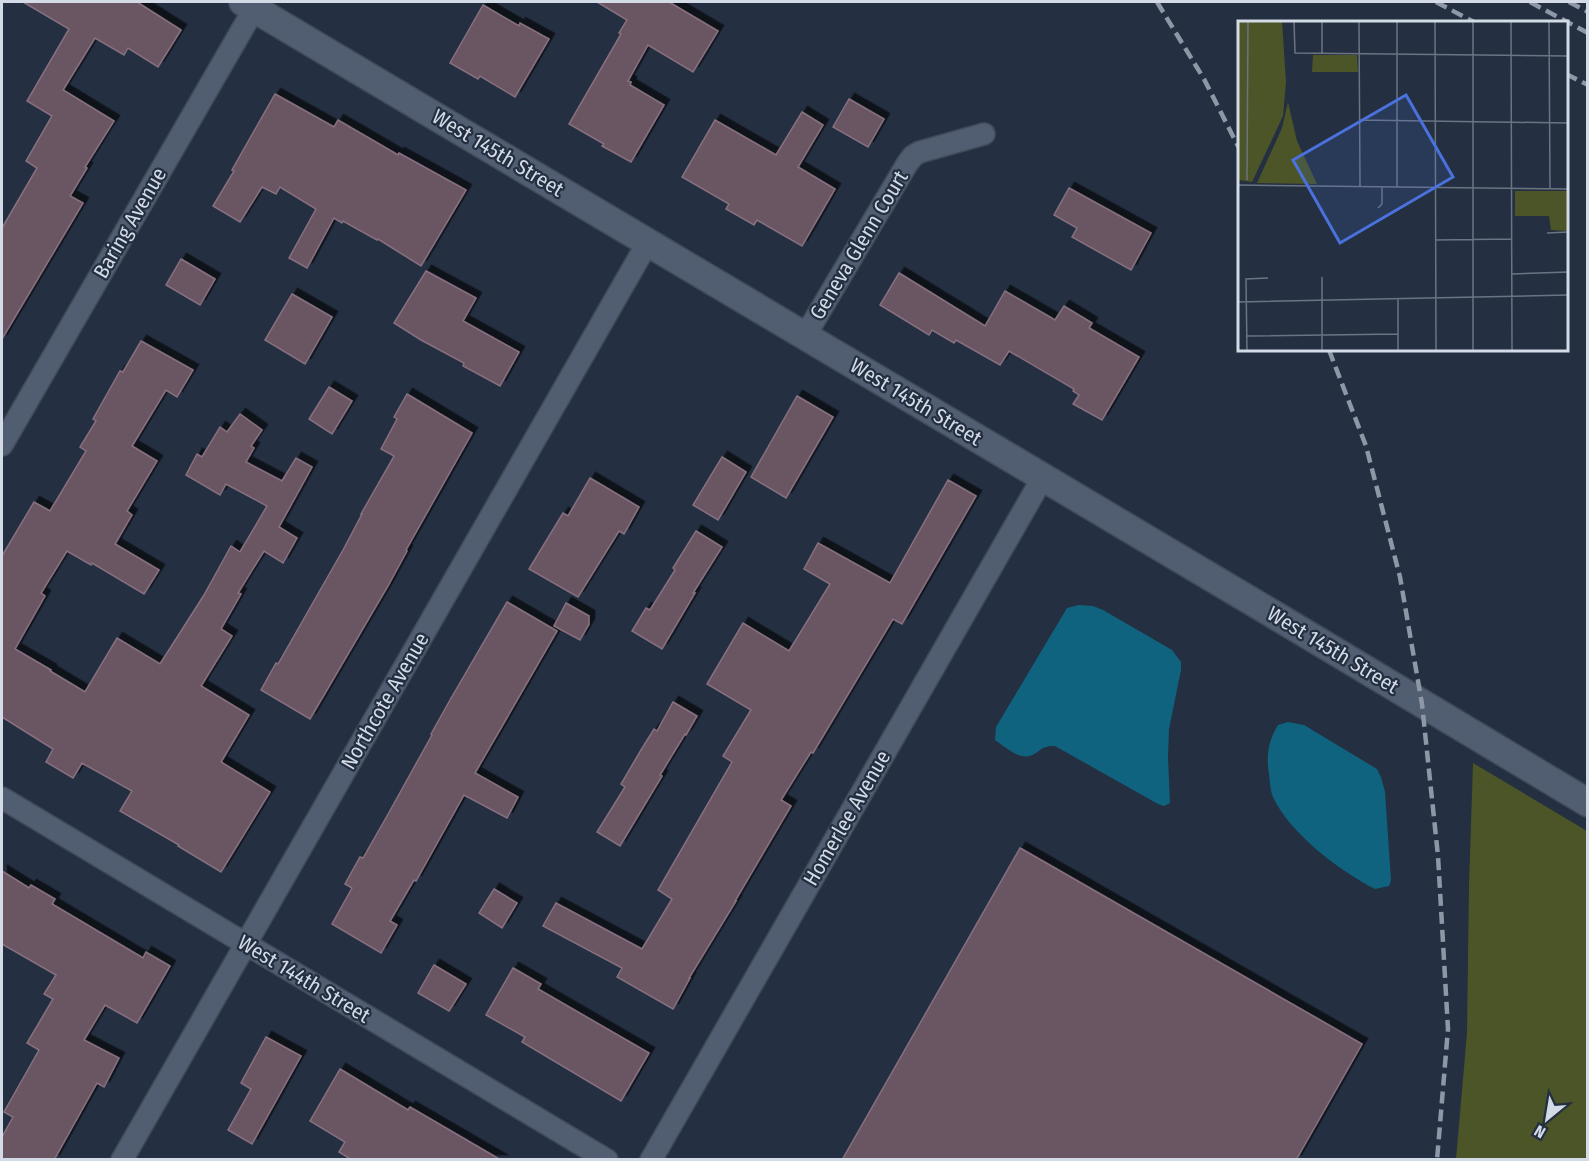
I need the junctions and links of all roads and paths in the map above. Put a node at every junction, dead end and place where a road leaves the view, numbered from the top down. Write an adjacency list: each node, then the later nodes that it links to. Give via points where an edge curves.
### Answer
1 (252, 4): 3 (street, West 145th Street); 5 (street, Baring Avenue)
2 (984, 134): 4 (street, Geneva Glenn Court, via 913,156)
3 (648, 242): 4 (street, West 145th Street); 9 (street, Northcote Avenue)
4 (805, 336): 6 (street, West 145th Street)
5 (2, 445)
6 (1043, 477): 8 (street, West 145th Street); 12 (street, Homerlee Avenue)
7 (2, 798): 9 (street, West 144th Street)
8 (1587, 803)
9 (246, 944): 10 (street, Northcote Avenue); 11 (street, West 144th Street)
10 (122, 1160)
11 (607, 1160)
12 (651, 1160)

